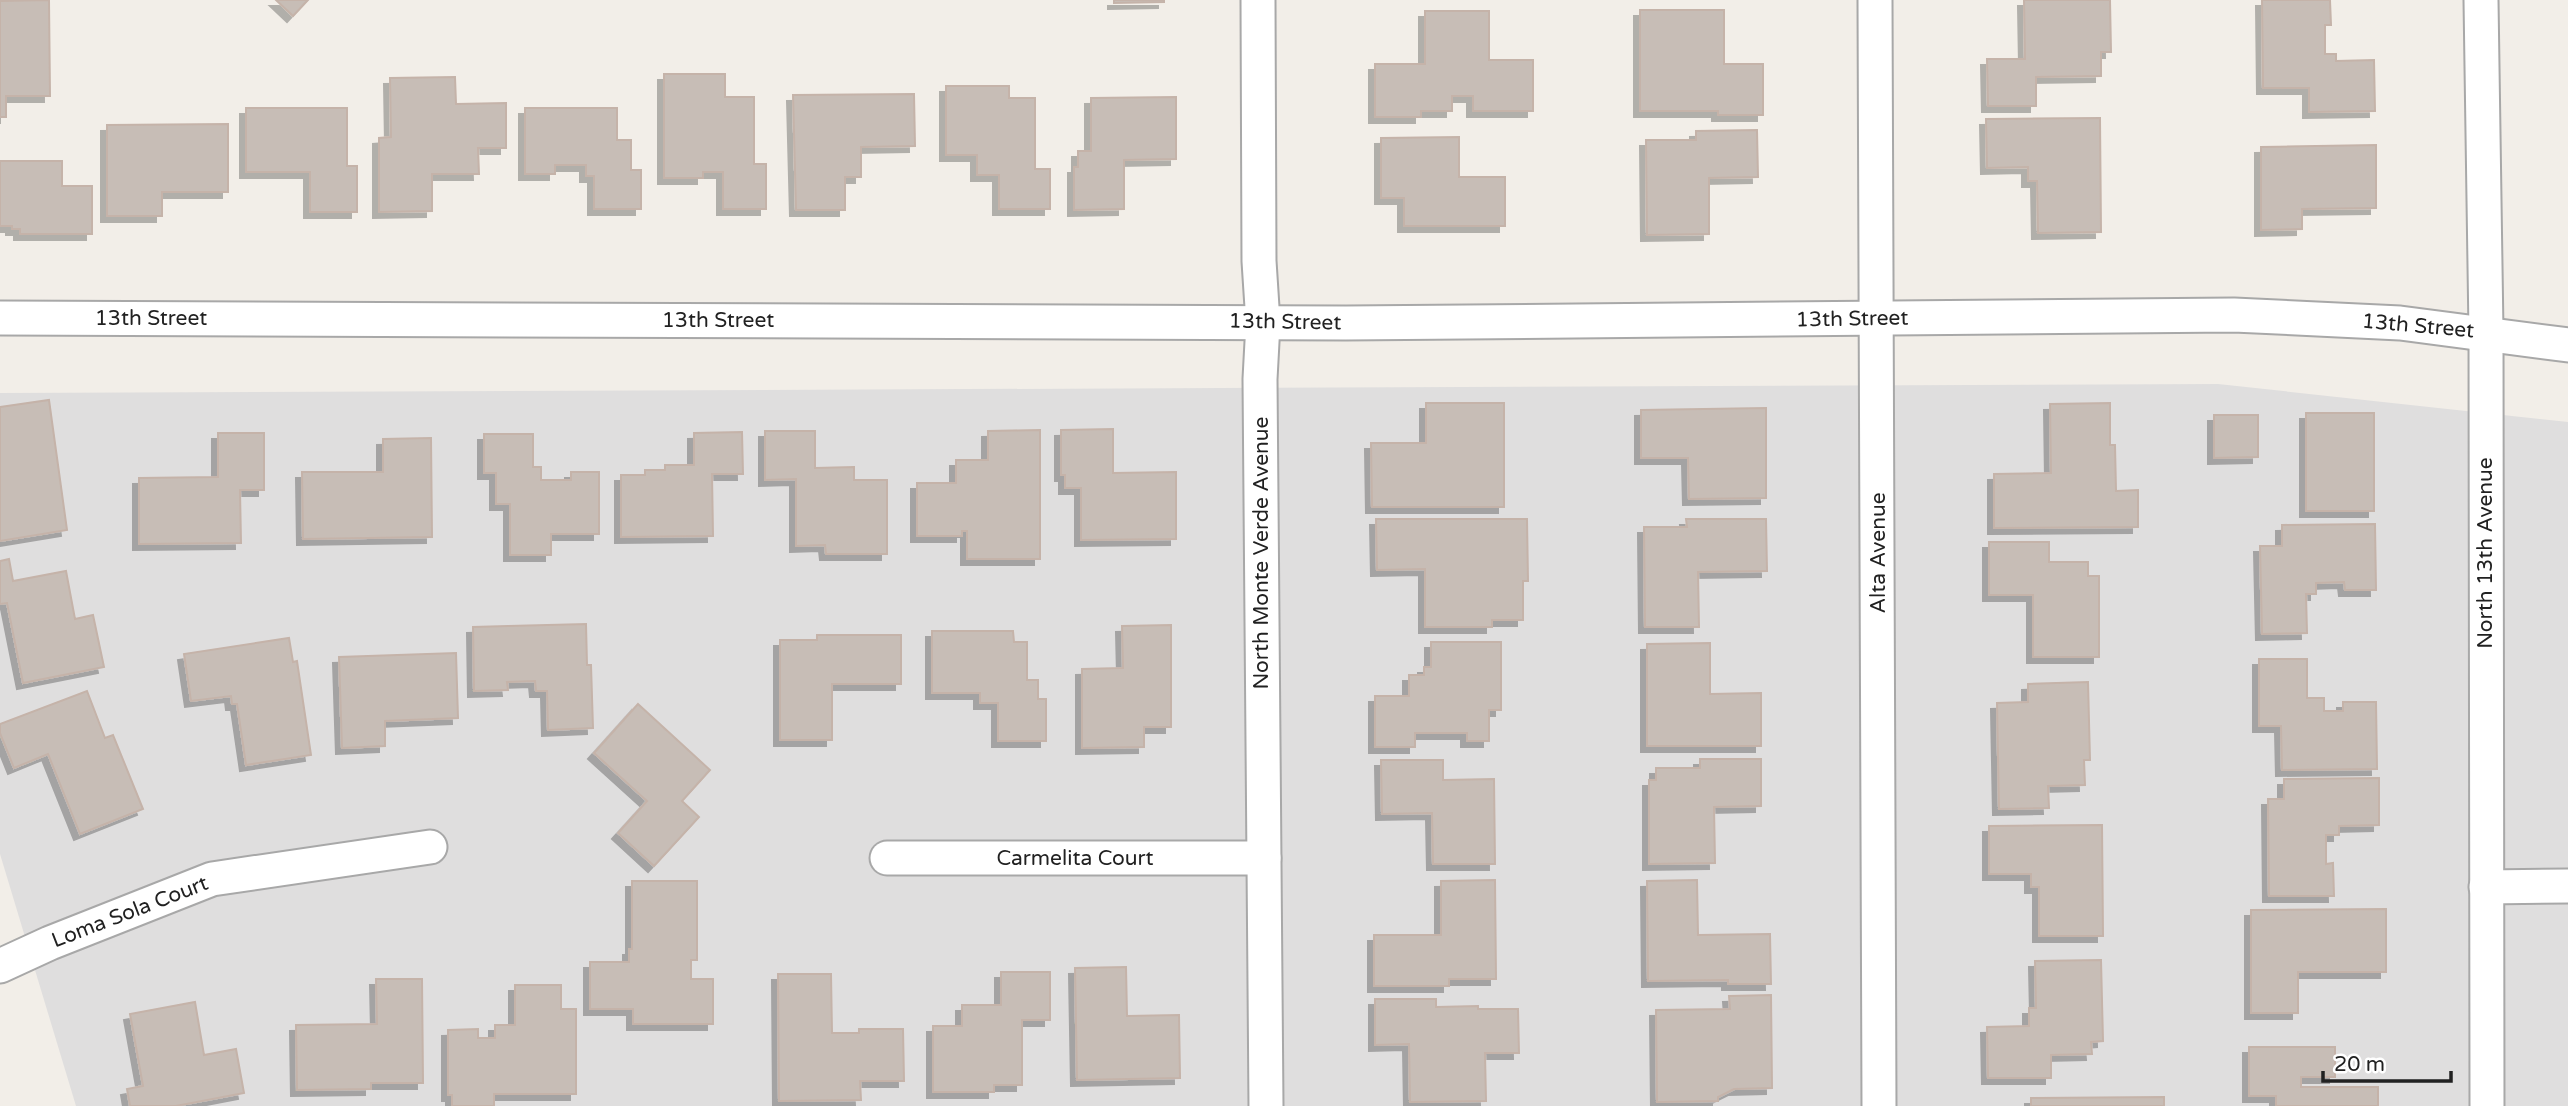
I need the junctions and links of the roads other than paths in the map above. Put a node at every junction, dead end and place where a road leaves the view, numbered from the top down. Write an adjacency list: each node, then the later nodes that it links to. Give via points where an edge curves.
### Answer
1 (1258, 0): 6 (street, North Monte Verde Avenue)
2 (1875, 0): 5 (street, Alta Avenue)
3 (2481, 0): 7 (street, North 13th Avenue)
4 (0, 318): 6 (street, 13th Street)
5 (1877, 320): 6 (street, 13th Street); 7 (street, 13th Street, via 2234,315); 16 (street, Alta Avenue)
6 (1263, 323): 11 (street, North Monte Verde Avenue)
7 (2486, 332): 8 (street, 13th Street); 13 (street, North 13th Avenue)
8 (2568, 345)
9 (430, 847): 14 (street, Loma Sola Court, via 212,879)
10 (887, 858): 11 (street, Carmelita Court)
11 (1264, 858): 15 (street, North Monte Verde Avenue)
12 (2568, 886): 13 (street)
13 (2486, 887): 17 (street, North 13th Avenue)
14 (0, 966)
15 (1266, 1106)
16 (1879, 1106)
17 (2487, 1106)

